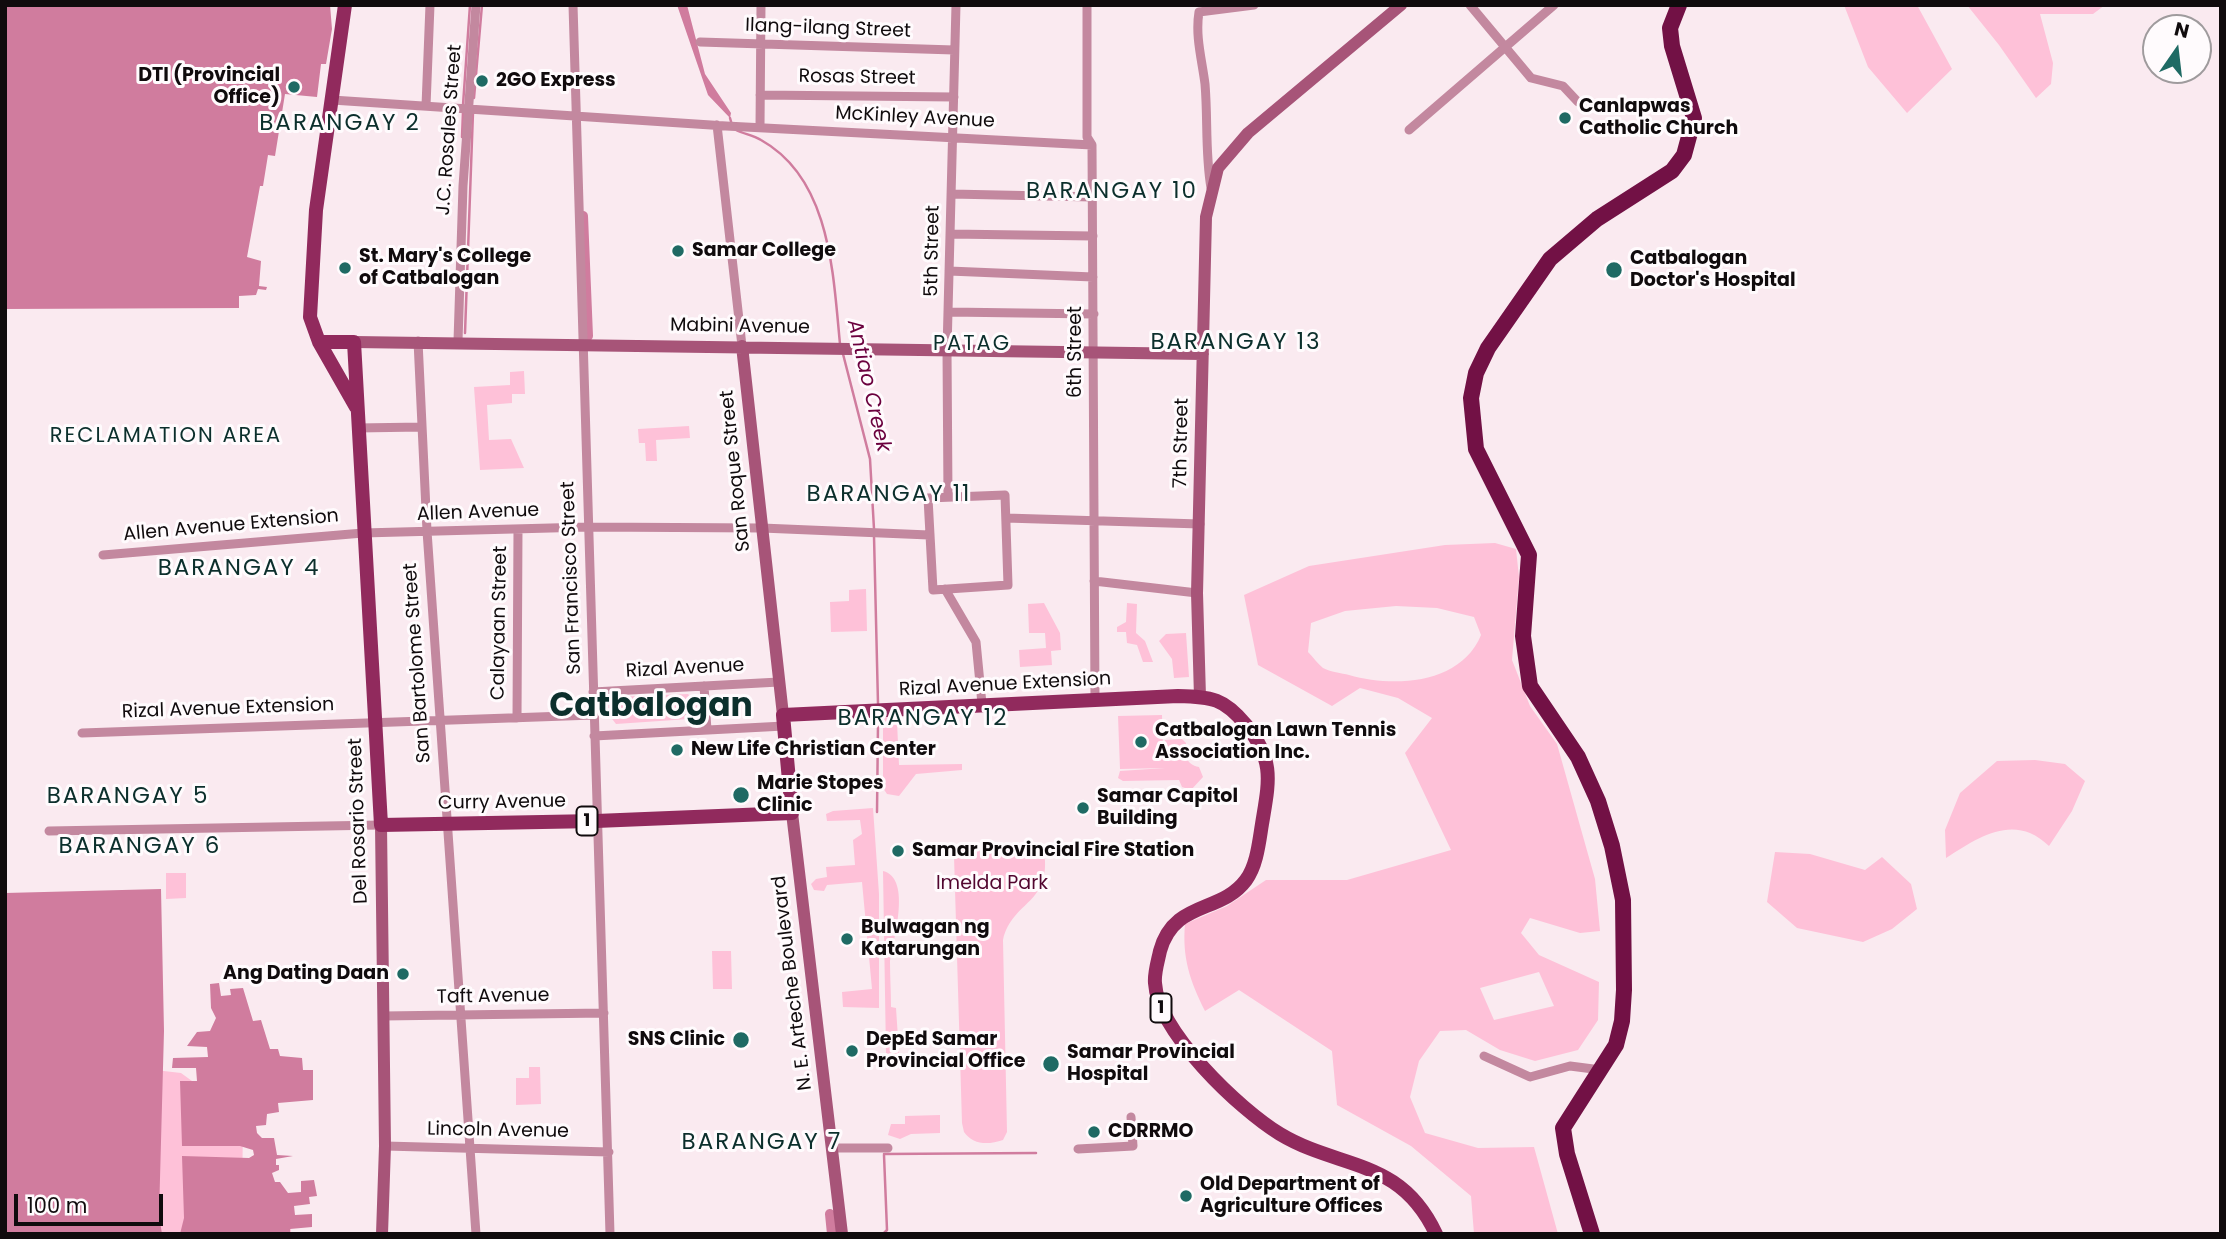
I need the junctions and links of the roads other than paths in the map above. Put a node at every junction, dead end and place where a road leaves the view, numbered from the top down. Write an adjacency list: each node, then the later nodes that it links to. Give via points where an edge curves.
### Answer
1 (345, 5): 19 (main road, Del Rosario Street)
2 (430, 5): 21 (street)
3 (476, 5): 22 (street, J.C. Rosales Street)
4 (573, 5): 23 (street, San Francisco Street)
5 (761, 5): 14 (street)
6 (956, 5): 16 (street, 5th Street)
7 (1087, 5): 28 (street, 6th Street, via 1087,137)
8 (1254, 5): 29 (street, via 1199,12 1205,155)
9 (1401, 5): 29 (street, 7th Street, via 1248,133 1218,168)
10 (1470, 5): 15 (street)
11 (1554, 5): 15 (street)
12 (1679, 5): 87 (highway, via 1670,28 1672,46 1695,118 1684,155 1672,171 1597,219 1550,259 1488,348 1471,398 1476,449 1529,555 1523,636 1530,686 1578,757 1598,801 1623,900 1622,1021 1616,1045)
13 (700, 42): 14 (street, Ilang-ilang Street)
14 (760, 44): 16 (street, Ilang-ilang Street); 17 (street)
15 (1505, 46): 20 (street, via 1531,78 1563,86); 26 (street)
16 (954, 50): 18 (street, 5th Street)
17 (760, 95): 18 (street, Rosas Street); 25 (street)
18 (954, 97): 27 (street, 5th Street)
19 (332, 100): 21 (street); 40 (main road, Del Rosario Street, via 310,290 310,317)
20 (1578, 102)
21 (426, 106): 22 (street)
22 (468, 109): 23 (street); 39 (street, J.C. Rosales Street)
23 (579, 116): 24 (street, McKinley Avenue); 42 (street, San Francisco Street)
24 (727, 126): 25 (street, McKinley Avenue); 43 (street, San Roque Street)
25 (760, 127): 27 (street, McKinley Avenue)
26 (1409, 130)
27 (953, 137): 28 (street, McKinley Avenue); 30 (street, 5th Street)
28 (1092, 145): 31 (street, 6th Street)
29 (1211, 190): 46 (street, 7th Street, via 1206,217)
30 (951, 194): 31 (street); 32 (street, 5th Street)
31 (1093, 197): 33 (street, 6th Street)
32 (950, 234): 33 (street); 34 (street, 5th Street)
33 (1093, 236): 35 (street, 6th Street)
34 (949, 271): 35 (street); 36 (street, 5th Street)
35 (1093, 277): 37 (street, 6th Street)
36 (949, 312): 37 (street); 44 (street, 5th Street)
37 (1094, 314): 45 (street, 6th Street)
38 (418, 341): 39 (street, Mabini Avenue); 41 (street, Mabini Avenue); 48 (street, San Bartolome Street)
39 (458, 341): 42 (street, Mabini Avenue)
40 (318, 342): 41 (main road, Mabini Avenue); 47 (main road, Del Rosario Street)
41 (354, 342): 47 (main road, Del Rosario Street)
42 (583, 343): 43 (street, Mabini Avenue); 54 (street, San Francisco Street)
43 (742, 346): 44 (street, Mabini Avenue); 55 (street, San Roque Street)
44 (947, 350): 45 (street, Mabini Avenue); 50 (street, 5th Street)
45 (1093, 353): 46 (street, Mabini Avenue); 52 (street, 6th Street)
46 (1203, 354): 53 (street, 7th Street)
47 (356, 408): 49 (main road, Del Rosario Street)
48 (422, 427): 49 (street); 57 (street, San Bartolome Street)
49 (357, 428): 58 (main road, Del Rosario Street)
50 (948, 497): 51 (street, via 1005,495); 59 (street, via 928,498)
51 (1006, 518): 52 (street); 62 (street, via 1008,585)
52 (1094, 519): 53 (street); 61 (street, 6th Street)
53 (1200, 524): 63 (street, 7th Street)
54 (588, 527): 55 (street, Allen Avenue); 56 (street, Allen Avenue); 66 (street, San Francisco Street)
55 (762, 528): 59 (street, Allen Avenue); 64 (street, San Roque Street)
56 (518, 529): 57 (street, Allen Avenue); 71 (street, Calayaan Street)
57 (427, 531): 58 (street, Allen Avenue); 73 (street, San Bartolome Street)
58 (363, 533): 60 (street, Allen Avenue Extension); 74 (main road, Del Rosario Street)
59 (929, 536): 62 (street, via 933,590)
60 (103, 555)
61 (1094, 581): 63 (street); 68 (street, 6th Street)
62 (945, 589): 69 (street, via 976,642)
63 (1197, 593): 67 (street, 7th Street)
64 (779, 682): 65 (street, Rizal Avenue); 72 (street, San Roque Street)
65 (704, 686): 66 (street, Rizal Avenue); 75 (street)
66 (593, 692): 70 (street, San Francisco Street)
67 (1200, 696): 68 (main road, Rizal Avenue Extension / 1); 99 (main road, Rizal Avenue Extension / 1, via 1229,705 1259,737 1268,788 1255,860 1246,880 1228,895 1176,921 1167,934 1154,981 1158,1001 1168,1023 1195,1058 1252,1114 1282,1135 1376,1171 1406,1191)
68 (1095, 700): 69 (main road, Rizal Avenue Extension / 1)
69 (982, 704): 72 (main road, Rizal Avenue Extension / 1)
70 (594, 715): 71 (street); 77 (street, San Francisco Street)
71 (517, 718): 73 (street)
72 (783, 720): 75 (street); 78 (main road, San Roque Street)
73 (440, 721): 74 (street); 80 (street, San Bartolome Street)
74 (375, 724): 76 (street, Rizal Avenue Extension); 81 (main road, Del Rosario Street)
75 (706, 730): 77 (street)
76 (82, 733)
77 (594, 736): 79 (street, San Francisco Street)
78 (792, 813): 79 (main road, Curry Avenue / 1); 91 (street, N. E. Arteche Boulevard)
79 (596, 821): 80 (main road, Curry Avenue / 1); 83 (street, San Francisco Street)
80 (447, 823): 81 (main road, Curry Avenue / 1); 84 (street, San Bartolome Street)
81 (381, 825): 82 (street); 85 (street, Del Rosario Street)
82 (49, 831)
83 (604, 1013): 84 (street, Taft Avenue); 94 (street, San Francisco Street)
84 (459, 1015): 85 (street, Taft Avenue); 90 (street, San Bartolome Street)
85 (383, 1016): 89 (street, Del Rosario Street)
86 (1484, 1056): 87 (street, via 1530,1076 1570,1066)
87 (1601, 1070): 100 (highway, via 1563,1128)
88 (1131, 1117): 93 (street, via 1133,1146)
89 (385, 1146): 90 (street, Lincoln Avenue); 95 (street, Del Rosario Street)
90 (470, 1148): 94 (street, Lincoln Avenue); 96 (street, San Bartolome Street)
91 (832, 1148): 92 (street); 98 (street, N. E. Arteche Boulevard)
92 (884, 1148)
93 (1078, 1149)
94 (610, 1152): 97 (street, San Francisco Street)
95 (382, 1234)
96 (476, 1234)
97 (610, 1234)
98 (842, 1234)
99 (1436, 1234)
100 (1592, 1234)

